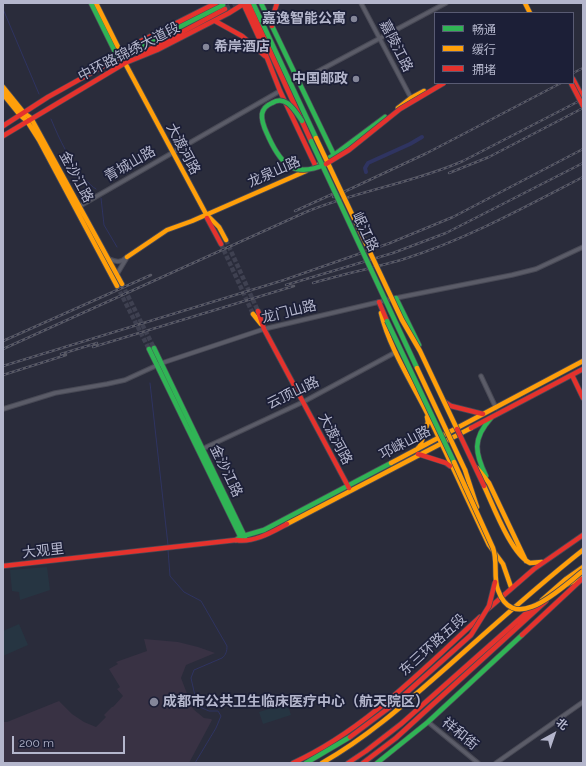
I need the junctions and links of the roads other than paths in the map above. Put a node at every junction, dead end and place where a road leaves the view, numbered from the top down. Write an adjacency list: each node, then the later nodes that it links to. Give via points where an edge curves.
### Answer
1 (91, 3): 15 (main road)
2 (96, 3): 15 (main road)
3 (245, 3): 12 (main road, 中环路锦绣大道段); 16 (main road); 31 (main road, 岷江路, bridge)
4 (253, 3): 77 (main road, 岷江路, bridge, via 402,320 420,351 506,533)
5 (261, 3): 13 (main road)
6 (277, 3): 13 (main road)
7 (361, 3): 14 (street, 嘉陵江路)
8 (446, 3): 14 (street)
9 (525, 3): 11 (main road)
10 (214, 4): 15 (main road, 中环路锦绣大道段, via 141,42)
11 (530, 12)
12 (214, 21): 16 (main road, via 256,45); 17 (main road, 中环路锦绣大道段)
13 (272, 26): 19 (main road)
14 (380, 39): 19 (street); 26 (street, 嘉陵江路)
15 (120, 56): 17 (main road, via 224,7); 29 (main road, 中环路锦绣大道段)
16 (268, 59): 24 (main road)
17 (125, 63): 30 (main road, 中环路锦绣大道段); 34 (main road, 大渡河路)
18 (574, 81): 27 (main road)
19 (298, 82): 35 (main road)
20 (437, 84): 26 (main road, 龙泉山路)
21 (442, 84): 31 (main road, bridge, via 404,105 345,153 318,167 306,170 292,168 281,161 262,118 263,110 270,102 281,100 288,103)
22 (572, 84): 28 (main road, bridge)
23 (3, 87): 29 (main road, 金沙江路)
24 (280, 91): 34 (street, 青城山路); 36 (main road)
25 (3, 94): 29 (main road, 金沙江路)
26 (411, 98): 35 (main road, 龙泉山路)
27 (583, 98)
28 (583, 106)
29 (22, 114): 30 (main road, 金沙江路); 32 (main road, 中环路锦绣大道段)
30 (29, 119): 33 (main road, 中环路锦绣大道段); 37 (main road, 金沙江路)
31 (302, 121): 71 (main road, 岷江路, bridge, via 465,470)
32 (3, 126)
33 (3, 136)
34 (172, 152): 37 (street, 青城山路); 38 (main road, 大渡河路)
35 (334, 155): 36 (main road, 龙泉山路)
36 (316, 166): 38 (main road, 龙泉山路)
37 (77, 207): 43 (main road, 金沙江路); 44 (main road, 金沙江路, via 119,285)
38 (206, 214): 39 (main road, 大渡河路, via 219,227); 40 (main road); 42 (main road, 龙泉山路, via 167,230)
39 (226, 240)
40 (221, 244)
41 (583, 247): 45 (street, 龙门山路, via 536,269)
42 (127, 257): 43 (street, 龙泉山路, via 117,262); 44 (street)
43 (109, 259): 44 (main road, 金沙江路)
44 (117, 274)
45 (396, 298): 46 (street, 龙门山路); 58 (main road)
46 (380, 302): 48 (street, 龙门山路); 50 (main road, via 383,322); 71 (main road, bridge)
47 (256, 313): 48 (main road, 大渡河路)
48 (264, 329): 52 (street, 龙门山路); 57 (main road, 大渡河路)
49 (151, 348): 52 (main road, 金沙江路)
50 (396, 352): 57 (street, 云顶山路); 61 (main road)
51 (583, 361): 59 (main road, 邛崃山路)
52 (159, 364): 60 (street, 龙门山路, via 124,380 55,393); 66 (main road, 金沙江路)
53 (583, 369): 54 (main road, 邛崃山路)
54 (572, 375): 56 (main road); 63 (main road, 邛崃山路)
55 (482, 376): 59 (street)
56 (583, 398)
57 (303, 402): 66 (street, 云顶山路); 70 (main road, 大渡河路)
58 (445, 402): 62 (main road, via 451,406); 64 (main road)
59 (496, 408): 62 (main road, 邛崃山路)
60 (3, 409)
61 (427, 413): 65 (main road); 67 (main road, via 428,422)
62 (484, 414): 64 (main road, 邛崃山路)
63 (495, 415): 64 (main road, 邛崃山路); 69 (main road, via 484,426 476,445 479,461)
64 (459, 430): 65 (main road, 邛崃山路); 69 (main road, via 478,470)
65 (439, 441): 67 (main road, 邛崃山路); 68 (main road)
66 (201, 450): 73 (main road, 金沙江路)
67 (417, 452): 68 (main road, via 446,463); 70 (main road, 邛崃山路)
68 (451, 468): 83 (main road, via 489,546 503,564)
69 (489, 483): 77 (main road)
70 (349, 488): 73 (main road, 邛崃山路)
71 (479, 515): 81 (main road, bridge, via 495,553)
72 (583, 535): 76 (main road, 东三环路五段)
73 (242, 539): 75 (main road, 邛崃山路)
74 (583, 550): 89 (main road, 东三环路五段, via 533,590 395,712 349,747)
75 (86, 557): 78 (main road, 大观里)
76 (548, 558): 77 (main road, via 541,562); 83 (main road, 东三环路五段)
77 (526, 561)
78 (3, 566)
79 (583, 567): 84 (main road)
80 (583, 571): 84 (main road, bridge)
81 (497, 577): 84 (main road, bridge, via 502,601 515,610 527,610 537,606); 88 (main road, bridge, via 489,606 471,635 394,704 350,737)
82 (583, 578): 84 (main road); 86 (main road)
83 (511, 587): 87 (main road, 东三环路五段, via 403,687 350,731 315,753)
84 (550, 595): 90 (main road, via 482,651 404,722); 91 (main road, bridge, via 396,738)
85 (583, 702): 94 (street)
86 (428, 722): 92 (main road); 93 (street, 祥和街)
87 (293, 763)
88 (306, 763)
89 (322, 763)
90 (348, 763)
91 (363, 763)
92 (376, 763)
93 (478, 763)
94 (496, 763)

